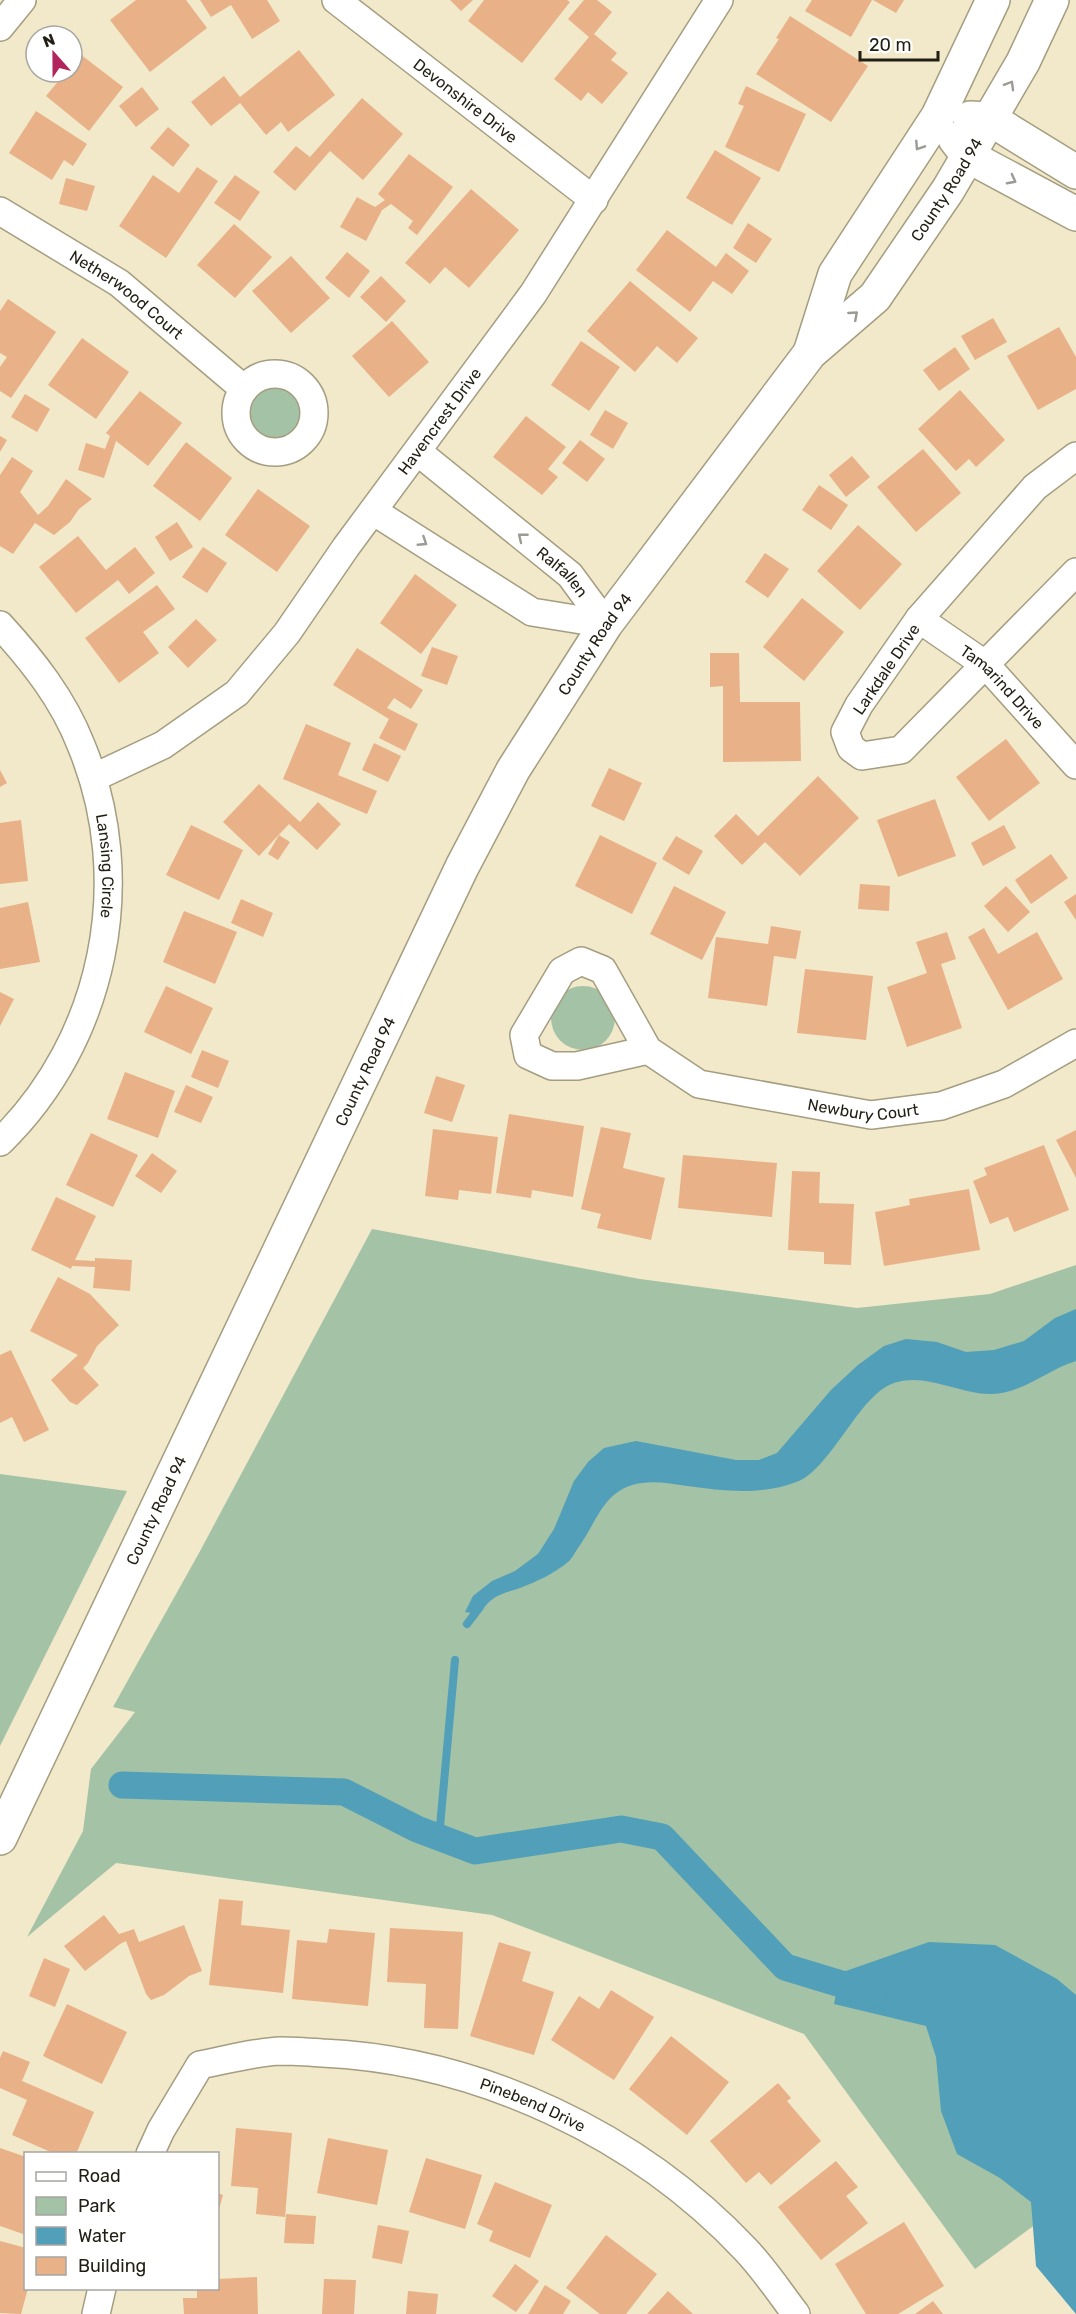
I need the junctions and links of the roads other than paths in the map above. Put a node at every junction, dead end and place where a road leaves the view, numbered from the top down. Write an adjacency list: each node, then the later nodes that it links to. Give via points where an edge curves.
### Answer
1 (22, 0): 6 (street)
2 (336, 0): 11 (street, Devonshire Drive)
3 (719, 0): 11 (street, Havencrest Drive)
4 (993, 0): 7 (street, County Road 94)
5 (1052, 0): 8 (street, County Road 94, one-way to 5)
6 (0, 27)
7 (938, 116): 8 (street); 9 (street); 14 (street, County Road 94, one-way to 14, via 835,274)
8 (990, 119): 9 (street, County Road 94); 10 (street)
9 (968, 156): 13 (street, one-way to 13); 14 (street, County Road 94, one-way to 9, via 875,297)
10 (1076, 172)
11 (594, 200): 16 (street, Havencrest Drive, via 533,294)
12 (0, 211): 15 (street, Netherwood Court, via 118,283)
13 (1076, 214)
14 (810, 353): 21 (street, County Road 94)
15 (244, 389)
16 (418, 452): 18 (street, Havencrest Drive); 21 (street, Ralfallen, one-way to 16, via 570,575)
17 (1076, 456): 20 (street, Larkdale Drive, via 1035,487)
18 (373, 511): 21 (street, Ralfallen, one-way to 21, via 532,612); 25 (street, Havencrest Drive, via 287,633 237,693 164,745)
19 (1076, 572): 23 (street, Larkdale Drive)
20 (919, 620): 23 (street, Tamarind Drive); 23 (street, Larkdale Drive, via 859,705 845,732 851,748 862,756 901,750)
21 (606, 624): 29 (street, County Road 94, via 513,770 462,867)
22 (0, 625): 25 (street, Lansing Circle, via 29,656 58,698 81,743)
23 (986, 665): 24 (street, Tamarind Drive)
24 (1076, 765)
25 (93, 778): 28 (street, Lansing Circle, via 109,866 108,916 100,966 67,1055 44,1092)
26 (1076, 1043): 27 (street, Newbury Court, via 1004,1084 941,1106 872,1115 699,1084)
27 (648, 1050): 27 (street, Newbury Court, via 603,970 581,961 562,971 524,1035 528,1055 552,1066 577,1066)
28 (0, 1142)
29 (0, 1838)
30 (151, 2152): 33 (street, Pinebend Drive, via 200,2065 280,2051 344,2054 443,2072 521,2097 582,2126 653,2169 747,2250)
31 (102, 2290): 32 (street)
32 (96, 2314)
33 (796, 2314)

